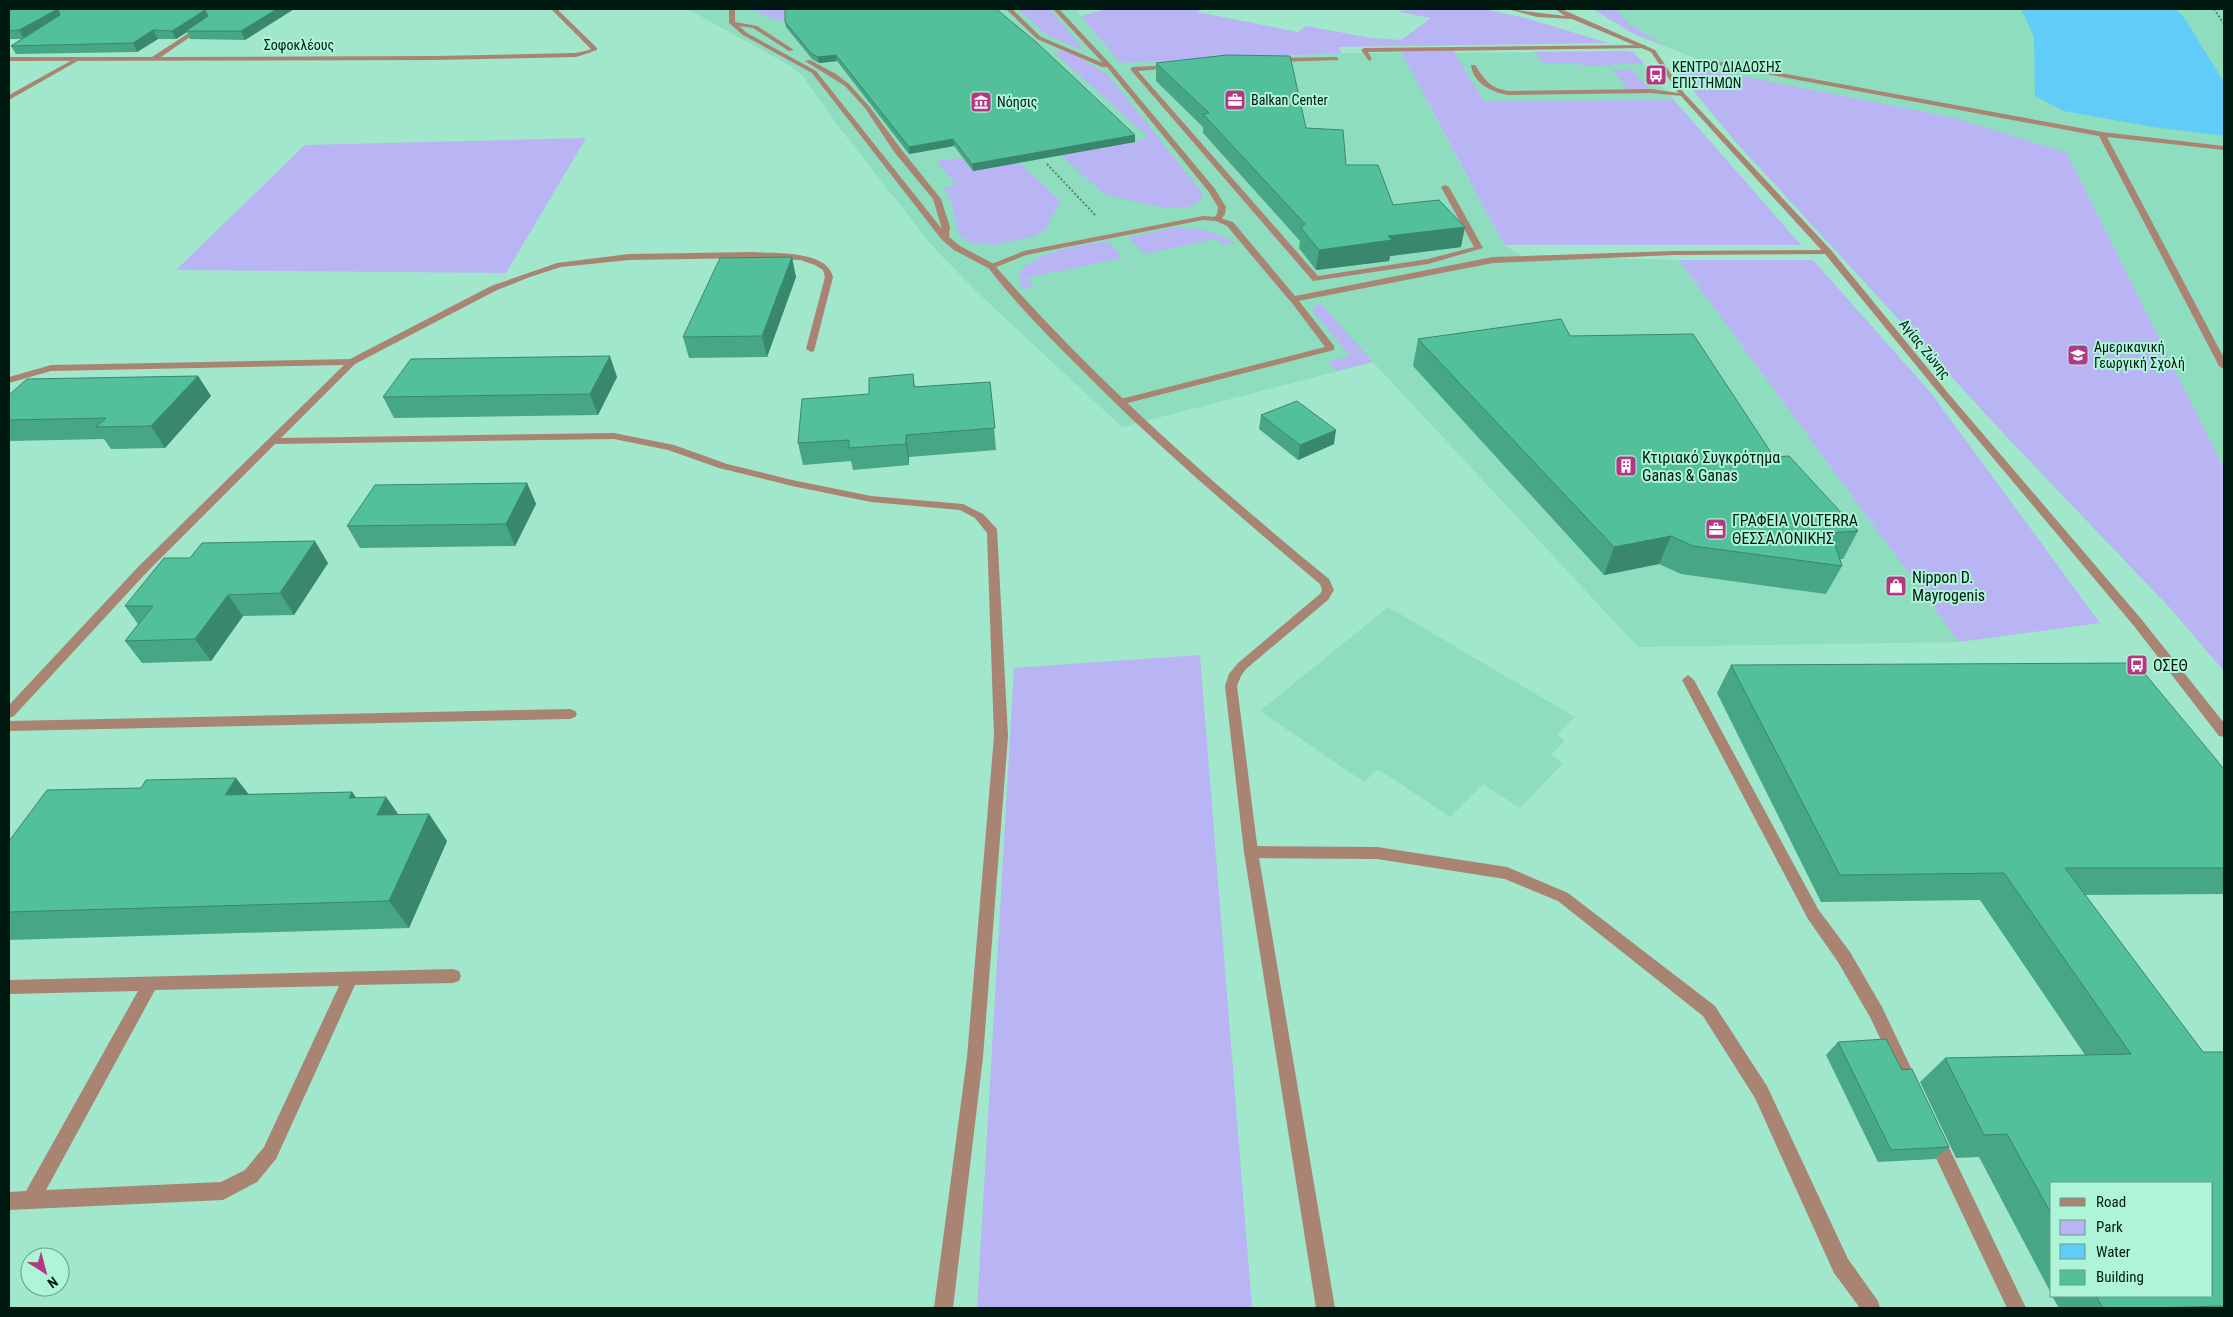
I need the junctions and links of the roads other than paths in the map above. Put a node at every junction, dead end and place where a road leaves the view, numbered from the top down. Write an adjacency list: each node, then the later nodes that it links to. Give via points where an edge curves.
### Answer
1 (554, 9): 15 (street, Σοφοκλέους, via 595,49 576,55 518,57)
2 (732, 9): 11 (street)
3 (1009, 9): 22 (street, via 1039,38)
4 (1056, 9): 22 (street)
5 (1511, 9): 9 (street, via 1548,17)
6 (1530, 9): 9 (street)
7 (1558, 9): 9 (street)
8 (1577, 9): 9 (street)
9 (1579, 19): 12 (street, Αγίας Ζώνης)
10 (209, 22): 15 (street)
11 (732, 23): 29 (street, via 745,34 814,72); 29 (street, via 755,27 847,85 937,198 946,227)
12 (1645, 47): 13 (street, via 1364,50); 23 (street, Αγίας Ζώνης, via 1653,51)
13 (1369, 58)
14 (78, 59): 15 (street, Σοφοκλέους); 17 (street, Σοφοκλέους); 24 (street)
15 (154, 59)
16 (1337, 59): 18 (street)
17 (9, 60)
18 (1262, 60)
19 (1704, 61): 25 (street)
20 (1178, 65): 27 (street, via 1132,69 1316,279 1428,261 1479,248)
21 (1473, 66): 23 (street, via 1484,84 1497,92)
22 (1112, 69): 28 (street, via 1212,191 1222,207 1222,214)
23 (1682, 94): 30 (street, Αγίας Ζώνης)
24 (9, 98)
25 (2102, 134): 26 (street); 35 (street)
26 (2224, 148)
27 (1445, 187)
28 (1217, 219): 31 (street, via 1203,218 1024,253); 32 (street, via 1230,224)
29 (944, 238): 31 (street)
30 (1828, 252): 32 (street, via 1674,253 1493,260); 43 (street, Αγίας Ζώνης, via 2138,623)
31 (991, 266): 37 (street, via 1046,329)
32 (1292, 299): 37 (street, via 1331,348)
33 (811, 349): 34 (street, via 829,277 827,269 818,263 800,258 753,255 629,257 560,266 527,275 494,288)
34 (352, 362): 36 (street, via 51,368); 38 (street)
35 (2224, 366)
36 (9, 380)
37 (1120, 402): 44 (street, via 1325,582 1328,590 1324,598 1242,666 1231,686)
38 (272, 441): 40 (street, via 143,568); 53 (street, via 614,436 670,447 723,466 871,499 963,507 979,516 993,532 1001,736 975,1057)
39 (1688, 680): 49 (street, via 1813,914 1844,957 1876,1012)
40 (9, 713)
41 (570, 714): 42 (street)
42 (9, 726)
43 (2224, 732)
44 (1251, 852): 54 (street); 55 (street, via 1377,853 1507,872 1564,897 1708,1011 1761,1092 1841,1266)
45 (454, 976): 46 (street)
46 (351, 978): 47 (street); 51 (street, via 270,1153 251,1176 223,1192)
47 (151, 983): 48 (street); 51 (street)
48 (9, 987)
49 (1918, 1100)
50 (1930, 1126): 56 (street)
51 (31, 1200): 52 (street)
52 (9, 1201)
53 (944, 1308)
54 (1326, 1308)
55 (1871, 1308)
56 (2017, 1308)

